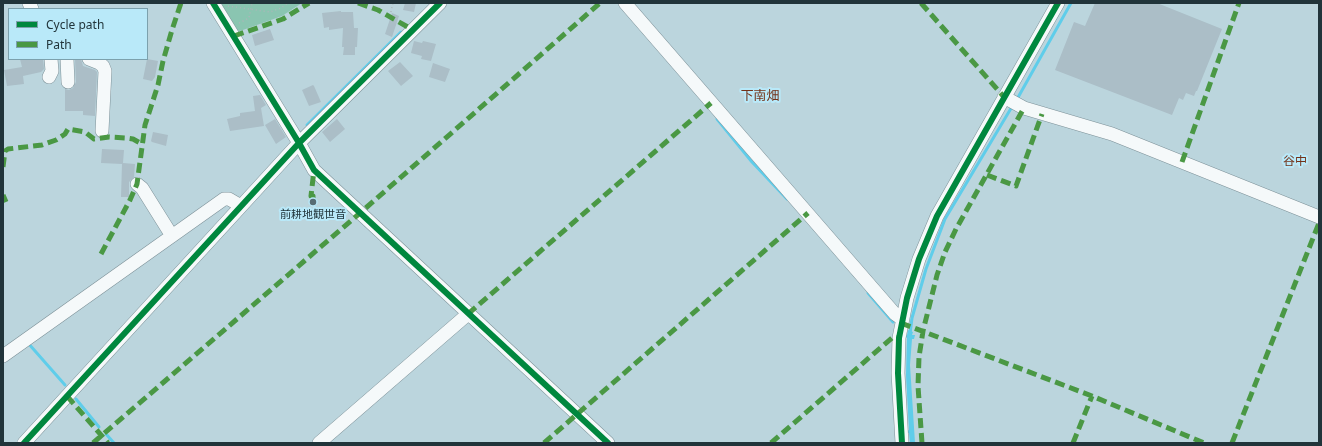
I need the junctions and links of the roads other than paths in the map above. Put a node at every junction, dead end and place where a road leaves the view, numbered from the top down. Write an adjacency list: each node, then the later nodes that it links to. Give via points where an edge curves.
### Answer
1 (440, 3): 12 (street)
2 (625, 3): 18 (street)
3 (1058, 3): 10 (street)
4 (219, 4): 12 (street, via 229,28)
5 (51, 60): 8 (street, via 52,71)
6 (67, 60): 9 (street)
7 (92, 60): 11 (street, via 104,66 105,71)
8 (49, 77)
9 (68, 82)
10 (1006, 98): 15 (street, via 1020,106 1112,134); 18 (street, via 929,232 912,279)
11 (102, 131)
12 (299, 144): 14 (street); 17 (street, via 314,170)
13 (137, 184): 16 (street)
14 (241, 206): 16 (street, via 224,199); 20 (street)
15 (1319, 217)
16 (172, 236): 19 (street)
17 (468, 314): 21 (street); 22 (street)
18 (902, 319): 23 (street, via 898,373)
19 (3, 356)
20 (24, 443)
21 (319, 443)
22 (608, 443)
23 (902, 443)

